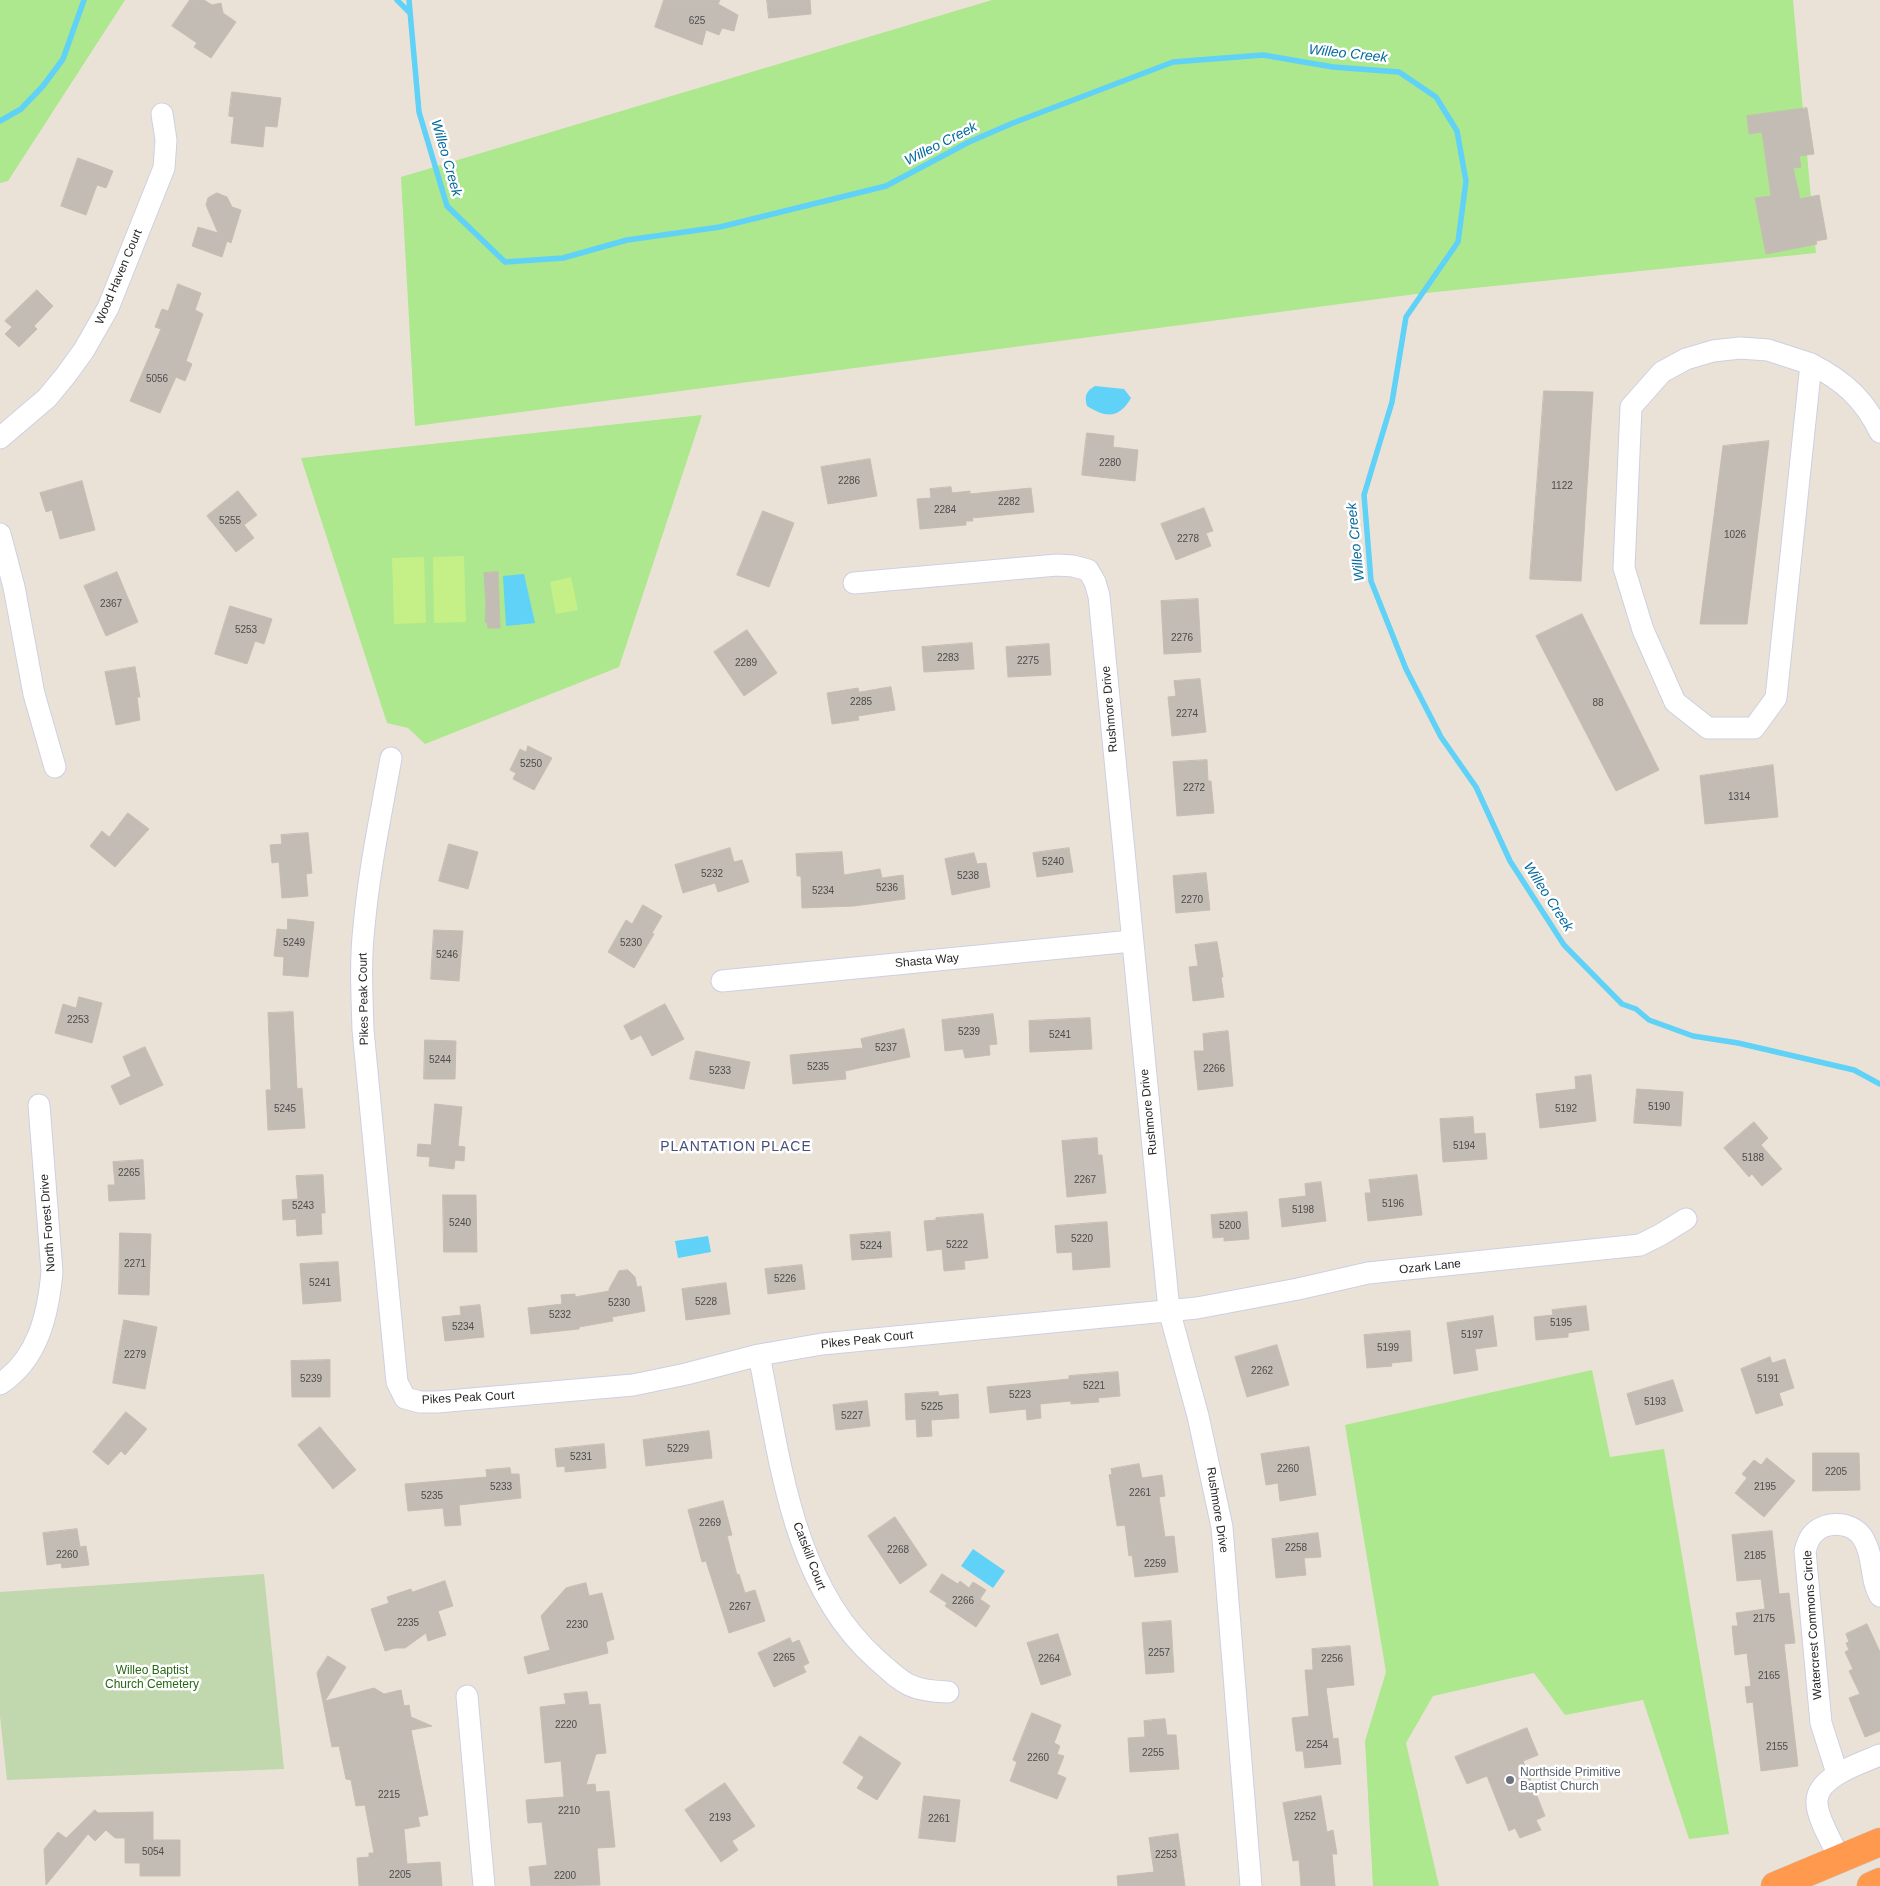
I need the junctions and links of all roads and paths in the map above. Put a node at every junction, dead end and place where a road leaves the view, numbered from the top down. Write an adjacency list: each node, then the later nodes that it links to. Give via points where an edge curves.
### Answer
1 (162, 114): 4 (street, Wood Haven Court, via 166,140 164,168 108,308 84,350 47,398)
2 (1811, 364): 2 (street, via 1768,350 1740,348 1713,351 1686,359 1662,372 1631,407 1624,568 1643,630 1675,702 1708,728 1754,728 1776,698); 3 (street, via 1834,376 1855,394 1872,415)
3 (1880, 432)
4 (0, 438)
5 (0, 534): 8 (street, via 14,587 34,694)
6 (854, 584): 9 (street, Rushmore Drive, via 1057,565 1088,570 1099,596)
7 (392, 758): 14 (street, Pikes Peak Court, via 369,883 361,978 363,1030 397,1382 406,1398 437,1402 633,1385)
8 (55, 767)
9 (1132, 941): 10 (street, Shasta Way); 13 (street, Rushmore Drive)
10 (722, 980)
11 (39, 1105): 15 (street, North Forest Drive, via 52,1272 50,1299 38,1339 19,1367)
12 (1686, 1219): 13 (street, Ozark Lane, via 1640,1245 1368,1273 1197,1308)
13 (1169, 1310): 14 (street, Pikes Peak Court, via 822,1344); 25 (street, Rushmore Drive, via 1198,1416 1222,1527)
14 (759, 1355): 17 (street, Catskill Court, via 797,1529 822,1592 864,1648 903,1683 926,1691)
15 (0, 1384)
16 (1880, 1596): 20 (street, Watercrest Commons Circle, via 1867,1546 1859,1533 1838,1524 1820,1528 1812,1534 1805,1552 1821,1723)
17 (948, 1692)
18 (467, 1696): 24 (street)
19 (1880, 1755): 20 (street)
20 (1838, 1773): 22 (street, via 1822,1788 1817,1801)
21 (1880, 1842): 22 (highway)
22 (1840, 1859): 26 (highway)
23 (1880, 1882): 27 (highway)
24 (484, 1886)
25 (1252, 1886)
26 (1775, 1886)
27 (1871, 1886)

